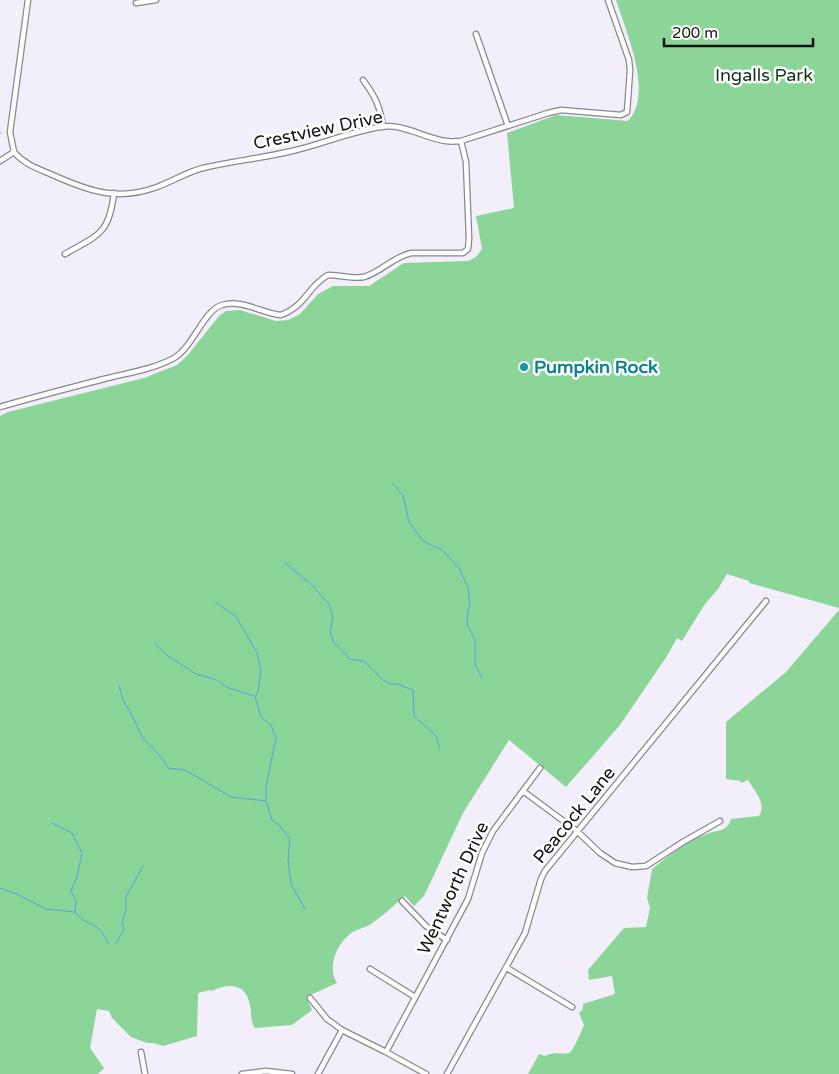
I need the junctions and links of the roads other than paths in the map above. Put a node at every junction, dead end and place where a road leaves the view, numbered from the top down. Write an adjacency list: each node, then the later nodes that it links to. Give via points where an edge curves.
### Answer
1 (28, 0): 10 (street, via 10,132)
2 (156, 0): 4 (street)
3 (608, 0): 7 (street, Crestview Drive, via 629,60 627,112 621,115 562,110)
4 (136, 3)
5 (476, 34): 7 (street)
6 (363, 80): 8 (street, via 375,95)
7 (508, 126): 9 (street, Crestview Drive)
8 (383, 127): 9 (street, Crestview Drive, via 412,130 447,142); 12 (street, Crestview Drive, via 289,152 201,169 158,187)
9 (461, 141): 14 (street, via 466,162 469,238 468,249 463,253 410,253 362,277 328,275 314,286 299,306 281,315 238,303 216,307 184,350 166,362)
10 (14, 152): 11 (street); 12 (street, Crestview Drive, via 22,162 84,189)
11 (0, 161)
12 (114, 193): 13 (street, via 108,224 98,235)
13 (65, 254)
14 (0, 407)
15 (766, 601): 19 (street, Peacock Lane)
16 (540, 768): 17 (street, Wentworth Drive)
17 (522, 791): 19 (street); 21 (street, Wentworth Drive, via 493,831 482,853 468,899)
18 (720, 821): 19 (street, via 646,866 615,863)
19 (577, 832): 22 (street, Peacock Lane, via 543,875 528,928)
20 (402, 901): 21 (street, via 426,926)
21 (447, 940): 24 (street, Wentworth Drive)
22 (507, 968): 26 (street); 35 (street, Peacock Lane)
23 (370, 969): 24 (street)
24 (415, 997): 29 (street, Wentworth Drive)
25 (310, 998): 27 (street, via 326,1019)
26 (572, 1007)
27 (342, 1030): 29 (street); 33 (street)
28 (141, 1052): 30 (street)
29 (386, 1052): 34 (street)
30 (145, 1074)
31 (242, 1074): 32 (street, via 266,1071)
32 (292, 1074)
33 (318, 1074)
34 (426, 1074)
35 (447, 1074)

